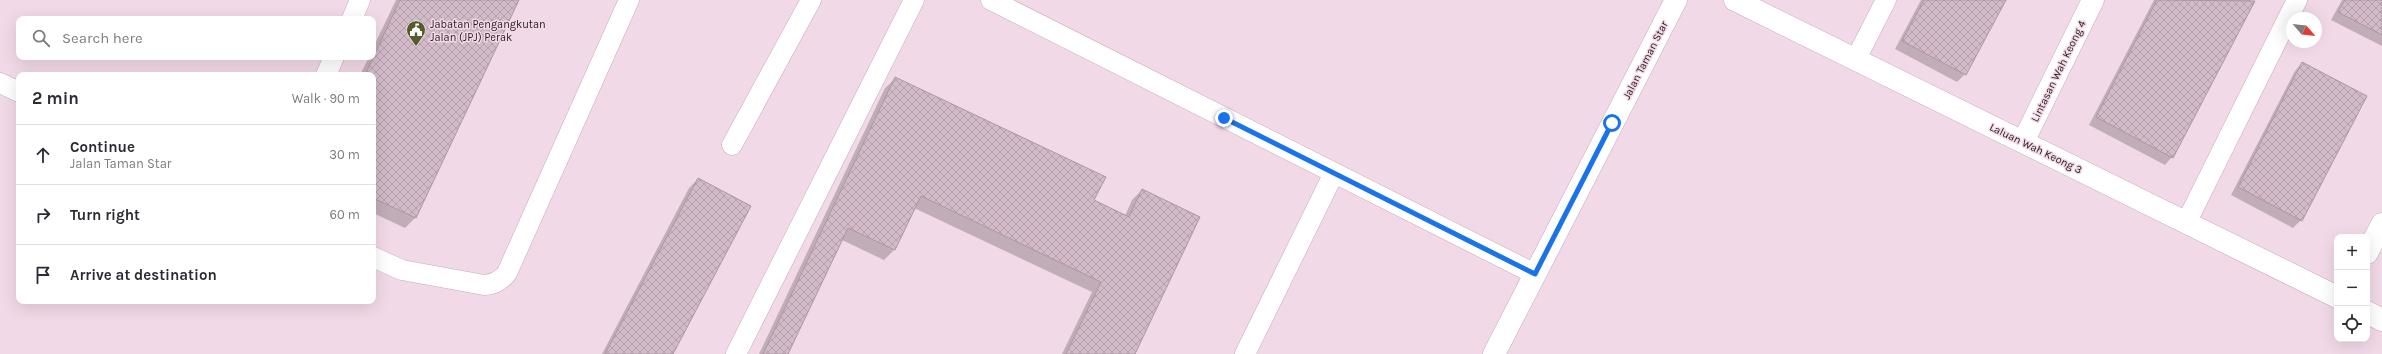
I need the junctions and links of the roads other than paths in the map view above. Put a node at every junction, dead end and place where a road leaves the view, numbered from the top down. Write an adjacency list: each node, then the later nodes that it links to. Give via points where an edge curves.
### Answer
1 (360, 0): 11 (lane)
2 (629, 0): 23 (lane, via 507,273 501,280 484,285 402,270)
3 (811, 0): 18 (lane)
4 (914, 0): 28 (lane)
5 (991, 0): 19 (lane)
6 (1676, 0): 24 (street, Jalan Taman Star)
7 (1735, 0): 12 (street, Laluan Wah Keong 3)
8 (1886, 0): 12 (lane)
9 (2092, 0): 17 (street, Lintasan Wah Keong 4)
10 (2298, 0): 20 (lane)
11 (353, 16)
12 (1856, 59): 17 (street, Laluan Wah Keong 3)
13 (333, 60): 14 (lane)
14 (327, 72)
15 (0, 83): 16 (lane)
16 (16, 91)
17 (2023, 142): 20 (street, Laluan Wah Keong 3)
18 (732, 145)
19 (1334, 173): 24 (lane); 29 (lane)
20 (2186, 223): 25 (street, Laluan Wah Keong 3)
21 (2382, 224): 22 (street)
22 (2370, 247)
23 (376, 259)
24 (1535, 274): 30 (street, Jalan Taman Star)
25 (2334, 296)
26 (2370, 314): 27 (street)
27 (2382, 320)
28 (736, 354)
29 (1245, 354)
30 (1494, 354)

